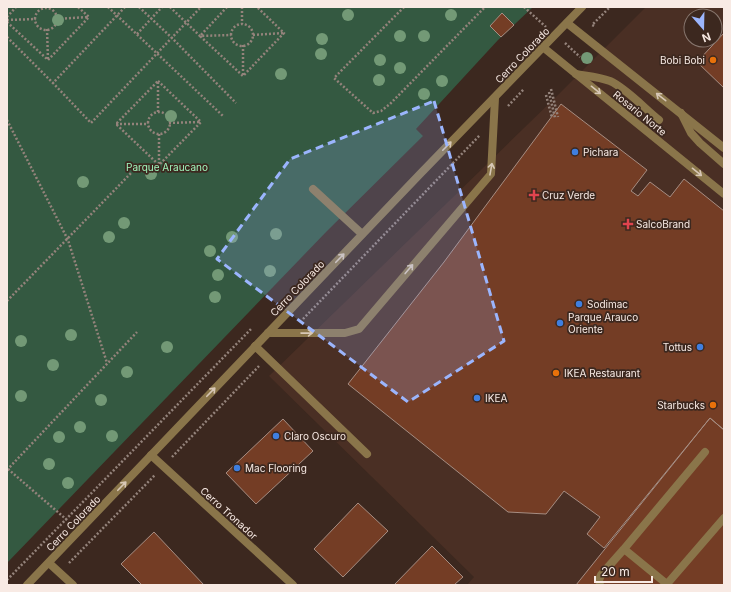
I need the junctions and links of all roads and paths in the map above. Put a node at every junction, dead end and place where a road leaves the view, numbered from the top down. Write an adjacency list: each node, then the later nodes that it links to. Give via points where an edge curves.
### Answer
1 (16, 7): 20 (path)
2 (46, 7): 19 (path, via 54,11); 21 (path, via 40,10)
3 (78, 7): 18 (path)
4 (108, 7): 17 (path)
5 (125, 7): 17 (path)
6 (139, 7): 22 (path)
7 (162, 7): 22 (path)
8 (170, 7): 23 (path)
9 (201, 7): 23 (path)
10 (227, 7): 31 (path)
11 (242, 7): 25 (path)
12 (257, 7): 27 (path)
13 (404, 7): 14 (path, via 334,78 373,113 390,104)
14 (485, 7)
15 (582, 7): 24 (street, Cerro Colorado)
16 (610, 7): 34 (path, via 592,25 602,33)
17 (117, 15): 28 (path); 42 (path)
18 (88, 17): 19 (path); 38 (path)
19 (57, 18): 26 (path, via 54,26)
20 (7, 19): 21 (path); 38 (path)
21 (36, 19): 26 (path, via 38,26)
22 (151, 19): 28 (path); 33 (path)
23 (186, 23): 31 (path); 33 (path)
24 (567, 23): 34 (street); 36 (street, Cerro Colorado)
25 (242, 24): 29 (path, via 235,26); 30 (path, via 249,27)
26 (47, 29): 38 (path)
27 (284, 33): 30 (path); 40 (path)
28 (137, 34): 37 (path)
29 (232, 35): 31 (path); 35 (path, via 234,42)
30 (253, 35): 35 (path, via 250,42)
31 (200, 36): 40 (path)
32 (7, 37): 42 (path)
33 (172, 38): 37 (path); 47 (path)
34 (592, 43): 39 (path); 49 (street, one-way to 34)
35 (243, 45): 40 (path)
36 (544, 48): 39 (street, Rosario Norte); 46 (street, Cerro Colorado)
37 (157, 54): 42 (path, via 91,123); 50 (path)
38 (48, 60)
39 (573, 71): 53 (street, via 611,82); 64 (street, Rosario Norte, one-way to 64)
40 (243, 76)
41 (158, 81): 48 (path); 54 (path); 56 (path)
42 (53, 83)
43 (525, 88): 52 (path)
44 (550, 91): 45 (path, via 555,118)
45 (546, 95)
46 (495, 98): 52 (street); 65 (street, Cerro Colorado, one-way to 46)
47 (236, 103)
48 (158, 113): 55 (path, via 166,116); 57 (path, via 150,117)
49 (681, 113): 59 (street); 60 (street, via 691,133)
50 (223, 116)
51 (7, 120): 66 (path)
52 (494, 120): 70 (path); 70 (street, one-way to 52, via 345,332 359,329 491,174)
53 (659, 120)
54 (200, 122): 55 (path); 61 (path)
55 (169, 123): 58 (path, via 166,131)
56 (116, 124): 57 (path); 61 (path)
57 (148, 124): 58 (path, via 152,132)
58 (159, 134): 61 (path)
59 (724, 148)
60 (724, 164)
61 (160, 165)
62 (132, 172): 66 (path)
63 (313, 189): 65 (street)
64 (724, 194)
65 (362, 234): 69 (street, Cerro Colorado, one-way to 65)
66 (68, 240): 67 (path); 73 (path)
67 (7, 300)
68 (137, 332): 73 (path)
69 (268, 333): 70 (street); 71 (street, Cerro Colorado)
70 (291, 333)
71 (255, 346): 72 (street); 76 (street, Cerro Colorado, one-way to 71)
72 (267, 358): 75 (street); 77 (path)
73 (107, 363): 78 (path)
74 (705, 452): 81 (street)
75 (367, 454)
76 (151, 455): 77 (street, Cerro Tronador); 80 (street, Cerro Colorado, one-way to 76)
77 (163, 466): 83 (path); 86 (street, Cerro Tronador)
78 (8, 470): 80 (path)
79 (724, 518): 88 (street)
80 (78, 531): 82 (street, Cerro Colorado)
81 (624, 549): 87 (street, via 601,576); 88 (street)
82 (48, 563): 83 (street); 84 (street, Cerro Colorado)
83 (60, 573): 85 (street)
84 (27, 585)
85 (73, 585)
86 (293, 585)
87 (600, 585)
88 (668, 585)

